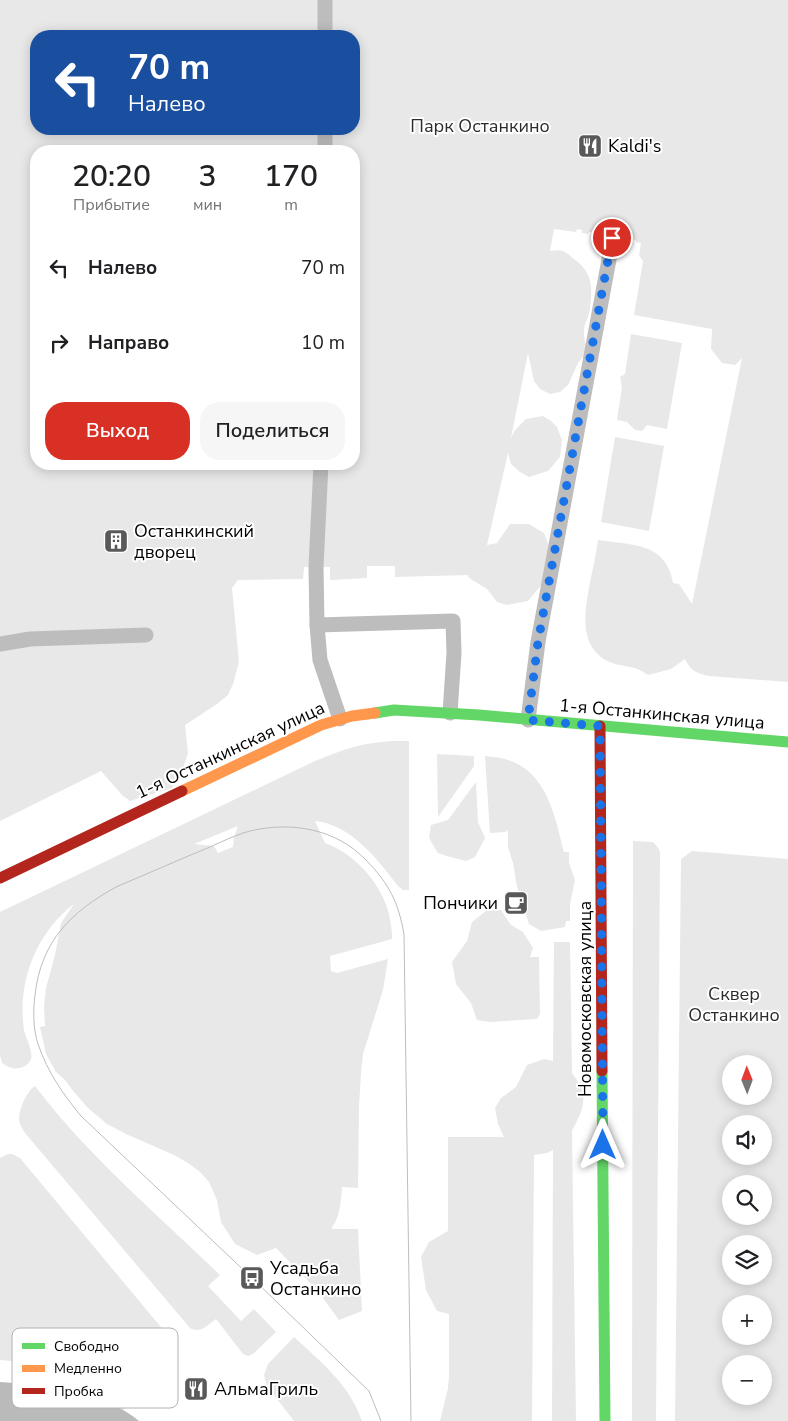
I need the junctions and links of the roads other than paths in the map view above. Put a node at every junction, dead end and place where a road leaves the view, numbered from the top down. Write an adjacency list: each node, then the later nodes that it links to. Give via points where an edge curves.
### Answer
1 (325, 0): 2 (lane)
2 (325, 30)
3 (612, 238): 10 (lane, via 538,642)
4 (321, 470): 5 (lane, via 316,567)
5 (318, 625): 8 (lane, via 453,621); 9 (lane, via 320,660)
6 (146, 635): 7 (lane, via 30,639)
7 (0, 644)
8 (450, 713): 9 (street, 1-я Останкинская улица, via 394,710); 10 (street, 1-я Останкинская улица)
9 (340, 720): 13 (street, 1-я Останкинская улица, via 302,733)
10 (528, 720): 11 (street, 1-я Останкинская улица)
11 (600, 726): 12 (street, 1-я Останкинская улица); 14 (street, Новомосковская улица)
12 (788, 742)
13 (0, 878)
14 (605, 1421)

